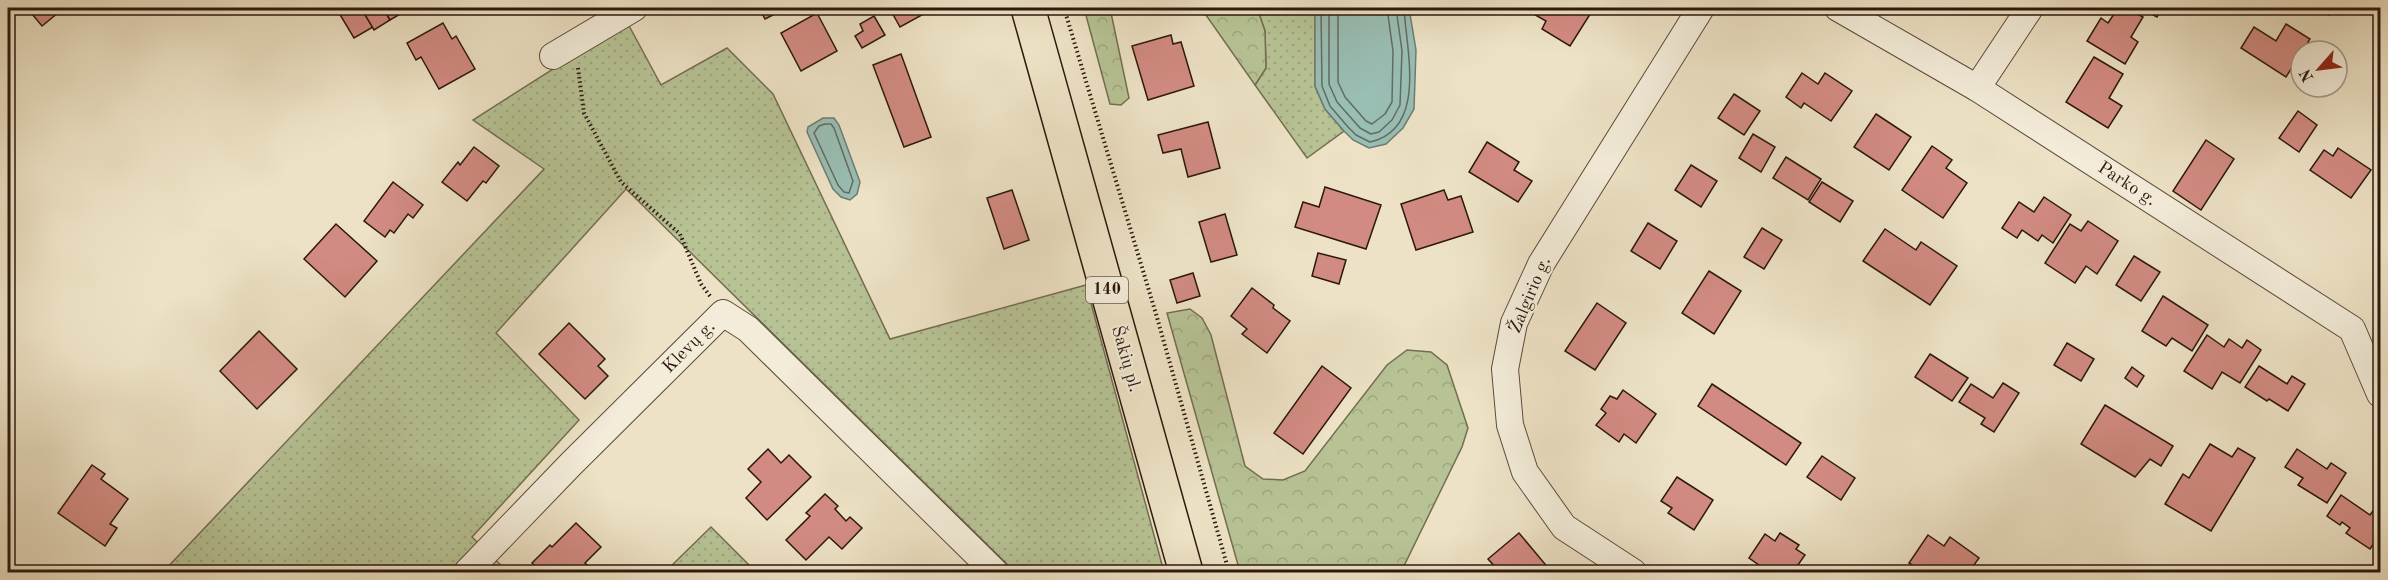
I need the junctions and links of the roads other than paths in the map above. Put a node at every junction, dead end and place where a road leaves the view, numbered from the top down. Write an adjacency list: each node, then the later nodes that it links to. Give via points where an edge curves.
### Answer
1 (634, 8): 6 (street)
2 (1028, 8): 11 (main road, Šakių pl. / 140)
3 (1701, 8): 12 (street, Žalgirio g., via 1540,264 1514,323 1505,369 1510,425 1525,472 1564,527)
4 (1838, 8): 7 (street, Parko g.)
5 (2030, 8): 7 (street)
6 (553, 56)
7 (1977, 88): 8 (street, Parko g., via 2352,329)
8 (2380, 394)
9 (466, 573): 10 (street, Klevų g., via 723,313 748,328)
10 (995, 573)
11 (1186, 573)
12 (1633, 573)

